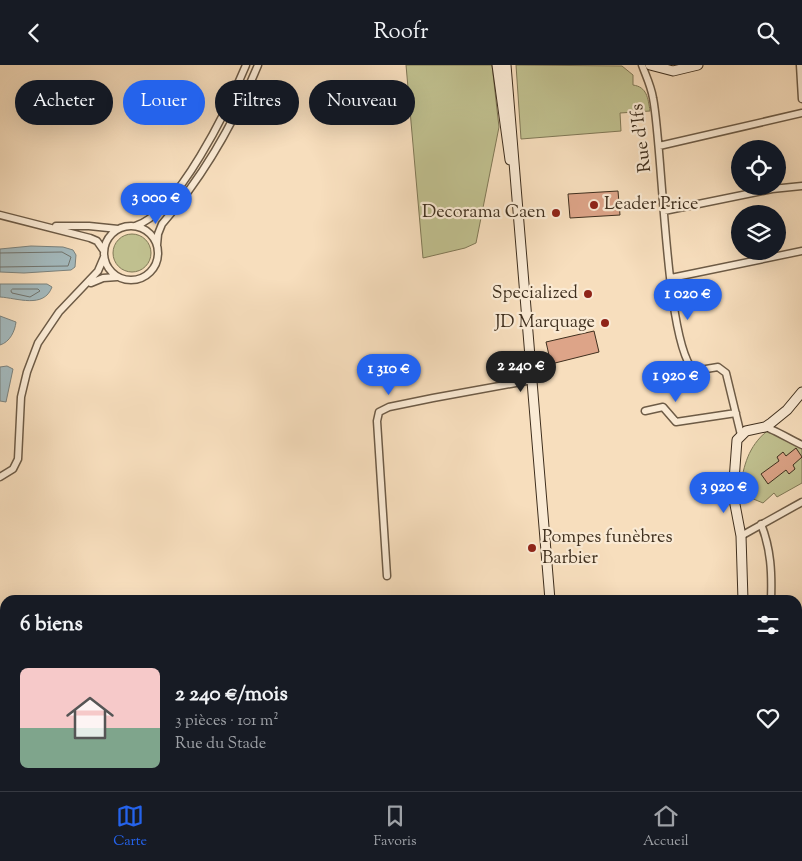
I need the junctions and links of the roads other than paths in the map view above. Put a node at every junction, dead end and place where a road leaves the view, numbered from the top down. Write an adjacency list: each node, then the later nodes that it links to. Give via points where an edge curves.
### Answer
1 (246, 65): 17 (street, via 228,108 196,161 155,216)
2 (258, 65): 19 (street, via 216,152 162,224)
3 (497, 65): 12 (main road)
4 (506, 65): 12 (main road, via 517,177)
5 (642, 65): 11 (street, Rue d'Ifs, via 653,99)
6 (650, 65): 7 (main road, via 673,71)
7 (698, 65)
8 (800, 65): 9 (street)
9 (802, 99)
10 (802, 113): 11 (street)
11 (659, 146): 14 (street, Rue d'Ifs)
12 (515, 185): 25 (main road)
13 (802, 186): 14 (street)
14 (664, 211): 23 (street, Rue d'Ifs)
15 (2, 215): 16 (street)
16 (47, 226): 18 (street); 21 (street, via 94,239)
17 (135, 226): 18 (street); 19 (street, via 150,234)
18 (118, 229): 21 (street, via 107,241)
19 (157, 245): 22 (street, via 156,263 149,273 135,279)
20 (802, 251): 23 (street)
21 (104, 254): 22 (street, via 111,271); 24 (street, via 98,271)
22 (120, 277): 24 (street, via 103,278)
23 (671, 278): 28 (street, Rue d'Ifs, via 681,339 689,365 694,371 718,367 726,373)
24 (85, 286): 32 (street, via 55,317 34,351 20,405 18,453 13,469)
25 (532, 380): 36 (street, via 425,399 379,412); 37 (main road)
26 (802, 392): 29 (main road, via 787,410)
27 (645, 411): 28 (street, via 663,407 676,422)
28 (736, 413): 30 (street)
29 (765, 427): 30 (main road); 31 (street)
30 (741, 435): 35 (main road, via 736,444 733,489)
31 (802, 445)
32 (0, 477)
33 (802, 502): 34 (street)
34 (761, 525): 35 (street); 39 (street, via 772,567)
35 (741, 536): 38 (main road)
36 (386, 576)
37 (550, 595)
38 (742, 595)
39 (771, 595)

